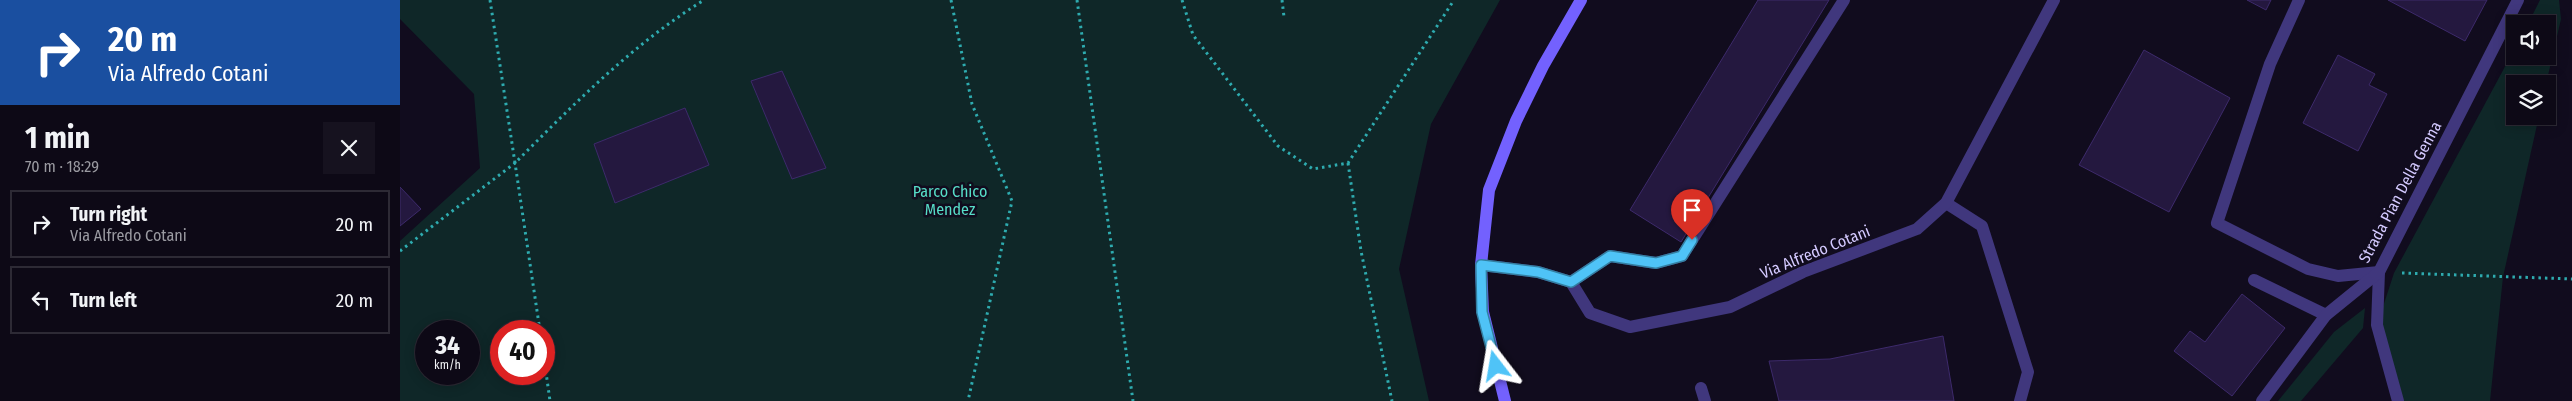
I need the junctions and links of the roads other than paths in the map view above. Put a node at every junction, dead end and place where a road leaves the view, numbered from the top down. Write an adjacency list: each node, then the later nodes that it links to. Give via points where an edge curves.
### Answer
1 (1581, 0): 7 (street, via 1516,121 1489,190)
2 (1844, 0): 10 (street, via 1682,256 1656,263 1610,256)
3 (2054, 0): 6 (street, Via Alfredo Cotani)
4 (2299, 0): 8 (street, via 2270,64 2216,223 2308,269 2338,276)
5 (2518, 0): 8 (street, Strada Pian Della Genna)
6 (1946, 202): 10 (street, Via Alfredo Cotani, via 1917,229 1803,272 1730,307 1630,327 1590,313); 15 (street, via 1982,226 2028,372)
7 (1481, 265): 10 (street, via 1538,272); 13 (street, via 1482,312)
8 (2379, 272): 11 (street, Strada Pian Della Genna); 17 (street, via 2377,325)
9 (2254, 280): 11 (street)
10 (1571, 282)
11 (2326, 316): 16 (street, Strada Pian Della Genna)
12 (1701, 388): 14 (street)
13 (1505, 401)
14 (1705, 401)
15 (2020, 401)
16 (2262, 401)
17 (2398, 401)

